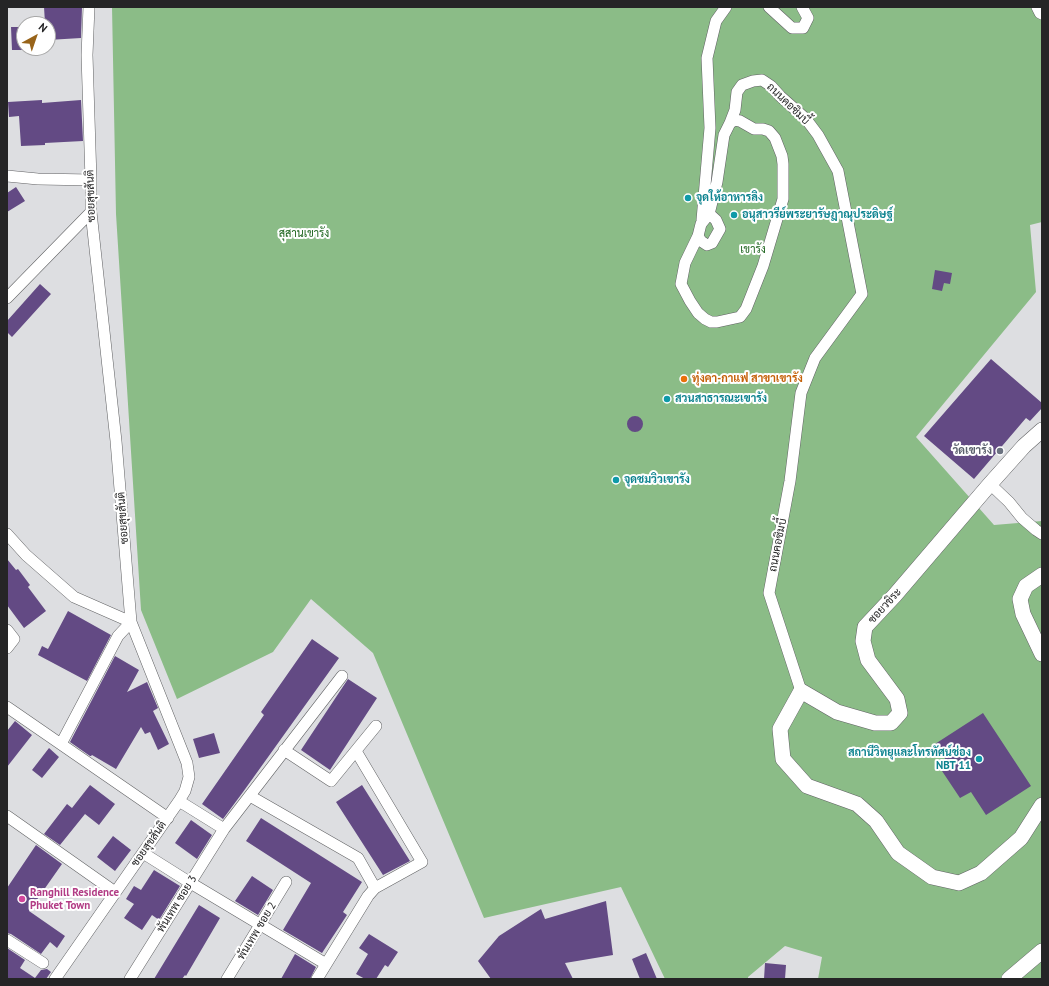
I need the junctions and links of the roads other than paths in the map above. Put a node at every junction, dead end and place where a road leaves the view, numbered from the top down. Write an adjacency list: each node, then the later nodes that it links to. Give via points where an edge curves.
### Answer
1 (88, 7): 11 (street, ซอยสุขสันติ)
2 (726, 7): 12 (street, via 716,21 707,58 710,128)
3 (769, 7): 4 (street, via 792,28 803,28 808,18)
4 (802, 7)
5 (1037, 7): 6 (street)
6 (1042, 14)
7 (735, 110): 8 (street); 9 (street); 26 (street, ถนนคอซิมบี้, via 737,92 742,86 753,80 762,80 806,119 818,135 838,171 862,294 815,358 801,393 790,481 769,593)
8 (730, 123): 9 (street, via 735,120); 12 (street, via 724,135 717,182)
9 (746, 123): 14 (street, via 754,129 769,131 775,138 782,156 783,199 763,266 746,309 740,317 711,322 698,313 681,284 685,263)
10 (7, 176): 11 (street)
11 (91, 180): 13 (street, ซอยสุขสันติ)
12 (706, 211): 14 (street); 14 (street, via 716,220 720,230 712,243 707,245)
13 (91, 212): 15 (street); 21 (street, ซอยสุขสันติ, via 116,441)
14 (698, 236)
15 (7, 298)
16 (1042, 430): 17 (street, ซอยวชิระ)
17 (990, 484): 19 (street, via 1022,518); 26 (street, ซอยวชิระ, via 865,627 863,641 868,660 897,699 900,713 891,723 875,723 837,712)
18 (7, 534): 21 (street, via 26,555 74,597)
19 (1042, 534)
20 (1042, 575): 24 (street, via 1026,586 1020,599 1023,614)
21 (131, 622): 29 (street, via 118,636); 33 (street, ซอยสุขสันติ, via 187,763 189,777)
22 (7, 630): 23 (street, via 14,640)
23 (7, 648)
24 (1042, 654)
25 (342, 676): 30 (street, พันเทพ ซอย 3)
26 (801, 692): 34 (street, via 780,729 783,759 807,786 857,804 876,821 898,853 932,877 959,883 981,874 1021,838)
27 (7, 707): 29 (street)
28 (376, 726): 31 (street)
29 (61, 744): 36 (street)
30 (284, 750): 31 (street, via 332,781); 32 (street, พันเทพ ซอย 3)
31 (356, 751): 41 (street, via 422,862)
32 (250, 796): 37 (street, พันเทพ ซอย 3); 41 (street, via 358,858)
33 (179, 801): 36 (street, ซอยสุขสันติ); 37 (street)
34 (1042, 805)
35 (7, 816): 42 (street)
36 (168, 818): 38 (street, ซอยสุขสันติ)
37 (224, 829): 39 (street, พันเทพ ซอย 3)
38 (144, 853): 39 (street); 42 (street, ซอยสุขสันติ)
39 (190, 882): 43 (street); 49 (street, พันเทพ ซอย 3)
40 (286, 882): 43 (street, พันเทพ ซอย 2)
41 (375, 888): 47 (street)
42 (115, 892): 48 (street, ซอยสุขสันติ)
43 (261, 925): 47 (street); 50 (street, พันเทพ ซอย 2)
44 (7, 940): 46 (street)
45 (1042, 951): 52 (street)
46 (43, 963)
47 (326, 964): 51 (street)
48 (55, 979)
49 (130, 979)
50 (227, 979)
51 (318, 979)
52 (1009, 979)

